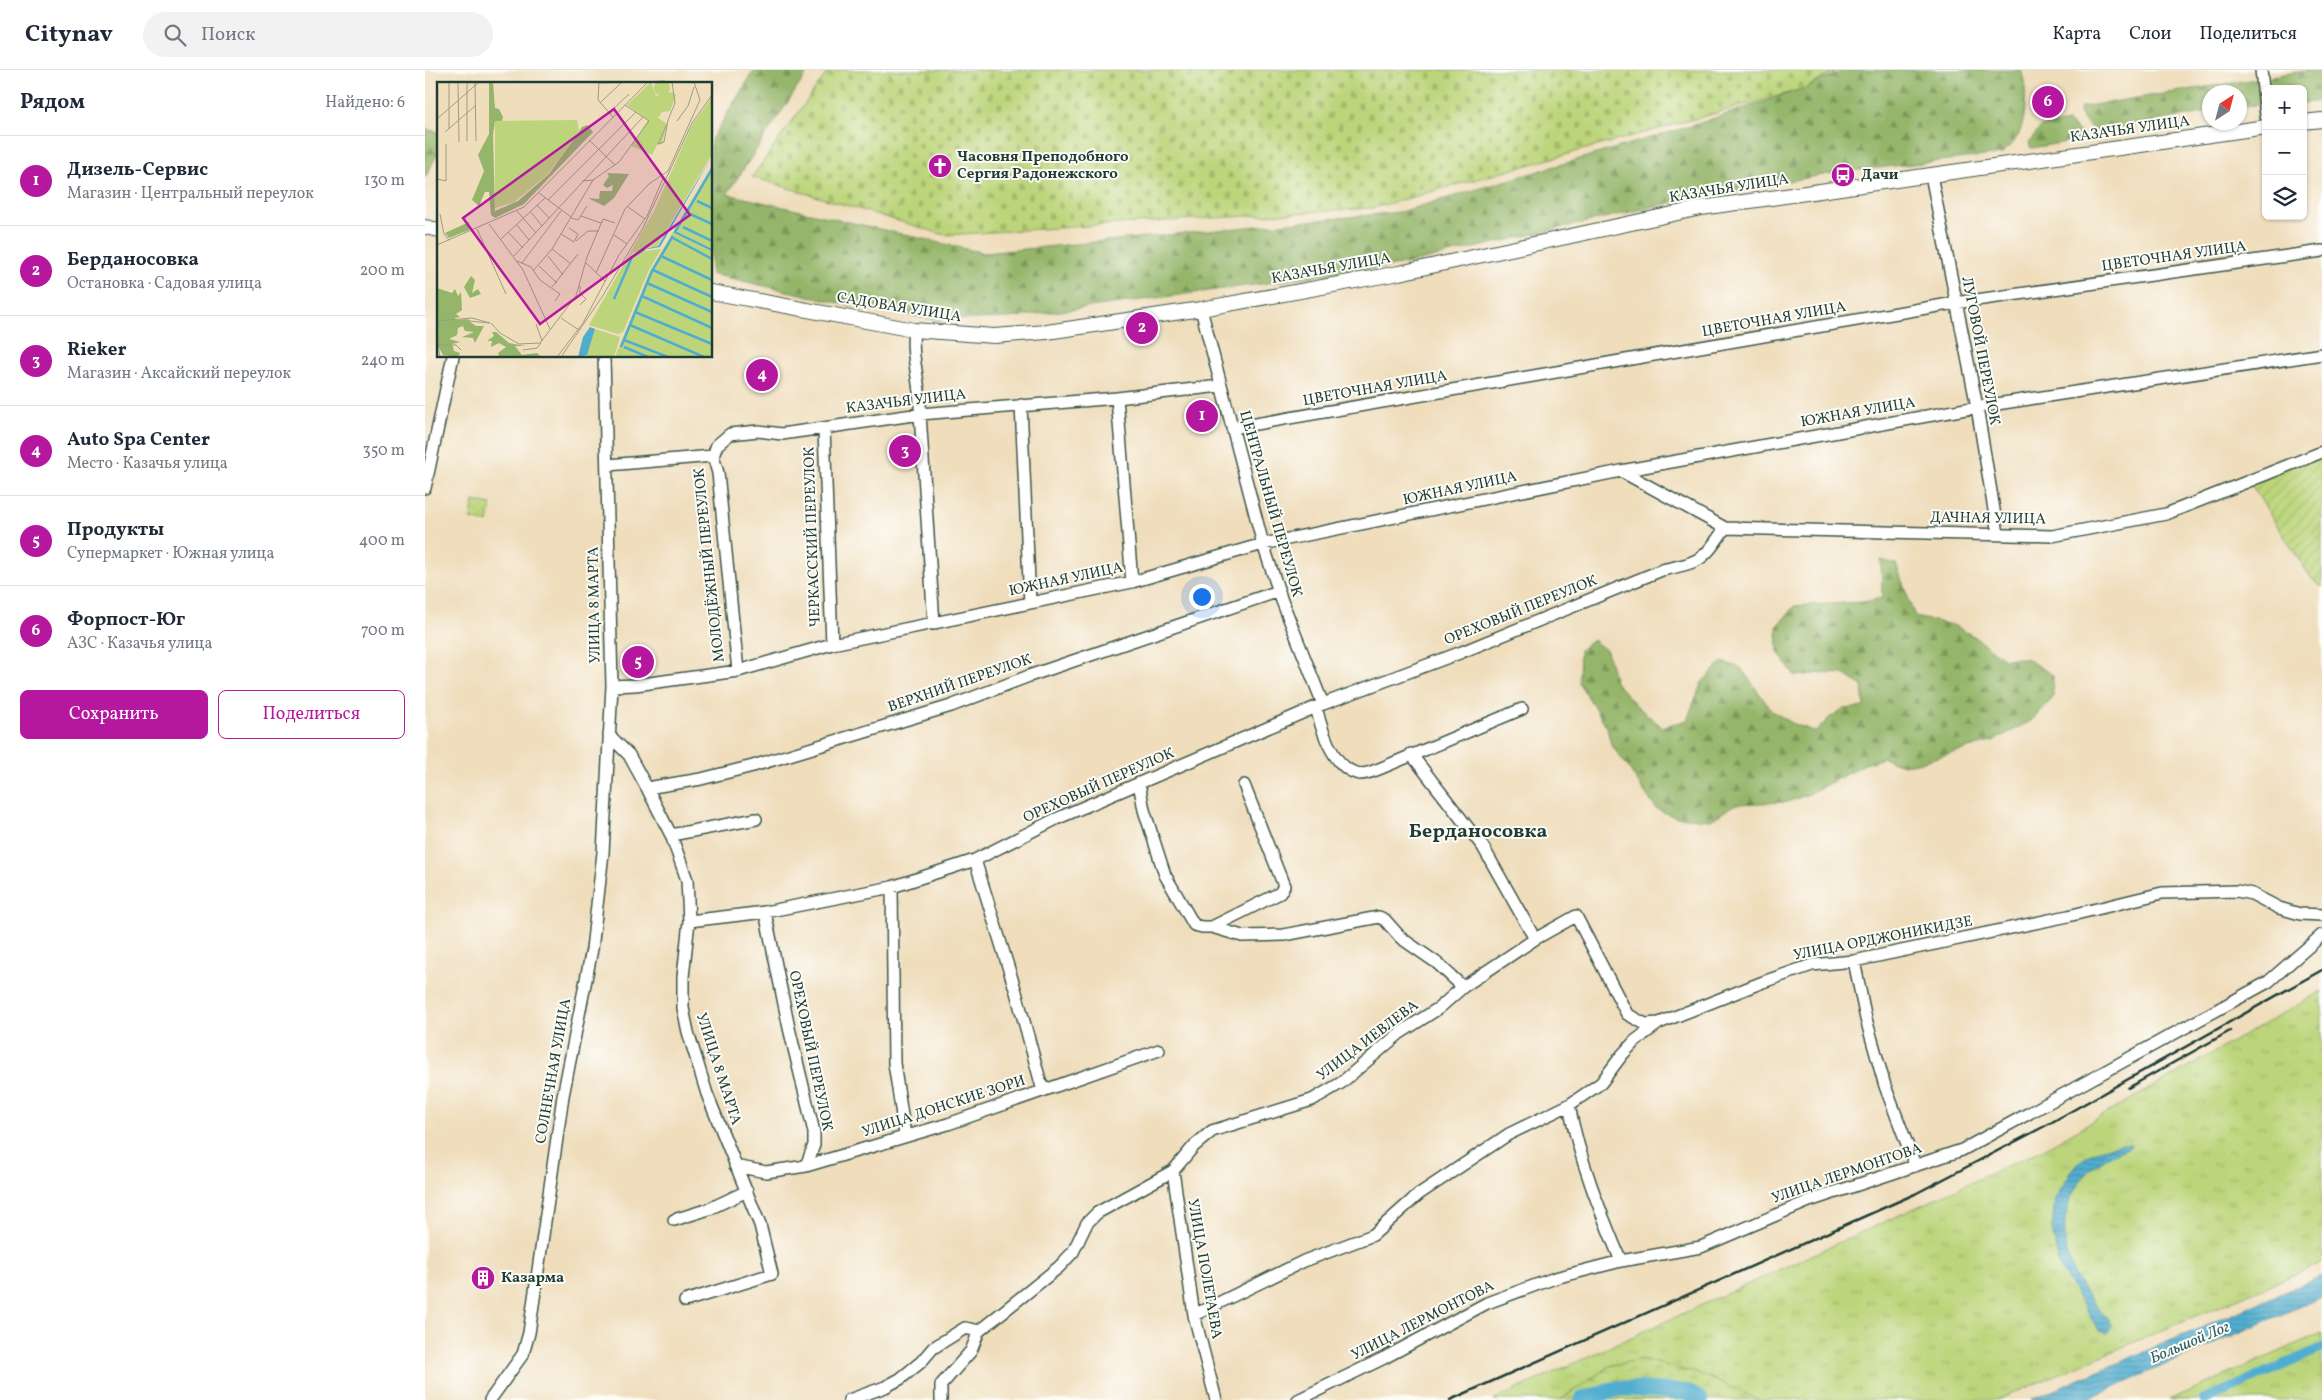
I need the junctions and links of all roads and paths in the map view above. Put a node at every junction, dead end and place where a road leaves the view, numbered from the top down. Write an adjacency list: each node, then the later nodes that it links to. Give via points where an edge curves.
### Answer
1 (2264, 70): 2 (street)
2 (2265, 85)
3 (2322, 120): 4 (main road)
4 (2307, 122)
5 (2262, 129): 6 (main road, КАЗАЧЬЯ УЛИЦА)
6 (1931, 175): 9 (street, ЛУГОВОЙ ПЕРЕУЛОК); 10 (main road, КАЗАЧЬЯ УЛИЦА, via 1701,208 1399,273)
7 (2322, 251): 9 (street, ЦВЕТОЧНАЯ УЛИЦА)
8 (713, 292): 11 (main road, САДОВАЯ УЛИЦА)
9 (1955, 304): 18 (street, ЛУГОВОЙ ПЕРЕУЛОК); 20 (street, ЦВЕТОЧНАЯ УЛИЦА)
10 (1201, 309): 11 (main road, САДОВАЯ УЛИЦА, via 1099,326 994,336); 15 (street, ЦЕНТРАЛЬНЫЙ ПЕРЕУЛОК)
11 (914, 330): 19 (street, via 912,346)
12 (2322, 354): 18 (street, ЮЖНАЯ УЛИЦА)
13 (453, 358): 26 (street)
14 (604, 358): 24 (street, УЛИЦА 8 МАРТА)
15 (1220, 386): 16 (street, КАЗАЧЬЯ УЛИЦА); 20 (street, ЦЕНТРАЛЬНЫЙ ПЕРЕУЛОК)
16 (1117, 398): 17 (street, КАЗАЧЬЯ УЛИЦА); 30 (street)
17 (1021, 406): 19 (street, КАЗАЧЬЯ УЛИЦА); 32 (street)
18 (1977, 406): 25 (street, ЮЖНАЯ УЛИЦА); 28 (street, ЛУГОВОЙ ПЕРЕУЛОК)
19 (920, 414): 21 (street, КАЗАЧЬЯ УЛИЦА); 33 (street)
20 (1232, 428): 29 (street, ЦЕНТРАЛЬНЫЙ ПЕРЕУЛОК)
21 (824, 429): 23 (street, КАЗАЧЬЯ УЛИЦА, via 782,434 758,431 730,434 717,445); 34 (street, ЧЕРКАССКИЙ ПЕРЕУЛОК)
22 (2322, 452): 28 (street, ДАЧНАЯ УЛИЦА, via 2166,514 2052,536)
23 (713, 456): 24 (street); 35 (street, МОЛОДЁЖНЫЙ ПЕРЕУЛОК, via 718,472)
24 (608, 465): 36 (street, УЛИЦА 8 МАРТА)
25 (1621, 471): 27 (street); 29 (street, ЮЖНАЯ УЛИЦА)
26 (425, 488)
27 (1725, 528): 28 (street, ДАЧНАЯ УЛИЦА); 37 (street, ОРЕХОВЫЙ ПЕРЕУЛОК, via 1707,555 1694,562 1662,570 1462,652)
28 (1997, 534)
29 (1263, 544): 30 (street, ЮЖНАЯ УЛИЦА); 31 (street, ЦЕНТРАЛЬНЫЙ ПЕРЕУЛОК)
30 (1132, 582): 32 (street, ЮЖНАЯ УЛИЦА)
31 (1279, 592): 37 (street, ЦЕНТРАЛЬНЫЙ ПЕРЕУЛОК); 43 (street, ВЕРХНИЙ ПЕРЕУЛОК, via 1029,676 951,706 744,768)
32 (1030, 603): 33 (street, ЮЖНАЯ УЛИЦА)
33 (934, 624): 34 (street, ЮЖНАЯ УЛИЦА)
34 (832, 644): 35 (street, ЮЖНАЯ УЛИЦА)
35 (737, 671): 36 (street, ЮЖНАЯ УЛИЦА)
36 (612, 686): 39 (street, УЛИЦА 8 МАРТА)
37 (1320, 705): 40 (street, via 1321,730 1332,752 1348,768 1360,774 1379,770); 41 (street, ОРЕХОВЫЙ ПЕРЕУЛОК)
38 (1521, 709): 40 (street)
39 (609, 735): 43 (street, УЛИЦА 8 МАРТА, via 629,755); 71 (street, СОЛНЕЧНАЯ УЛИЦА, via 603,853 592,949 563,1096 529,1334 523,1354)
40 (1411, 754): 53 (street, via 1483,847)
41 (1139, 783): 46 (street, ОРЕХОВЫЙ ПЕРЕУЛОК, via 1056,819); 51 (street, via 1165,875 1194,925)
42 (1244, 785): 51 (street, via 1284,886 1280,893)
43 (647, 788): 45 (street, УЛИЦА 8 МАРТА)
44 (756, 819): 45 (street)
45 (671, 836): 50 (street, УЛИЦА 8 МАРТА, via 687,880)
46 (975, 860): 47 (street, ОРЕХОВЫЙ ПЕРЕУЛОК); 58 (street)
47 (892, 887): 48 (street, ОРЕХОВЫЙ ПЕРЕУЛОК); 60 (street, via 894,1063)
48 (765, 912): 50 (street, ОРЕХОВЫЙ ПЕРЕУЛОК); 62 (street, ОРЕХОВЫЙ ПЕРЕУЛОК, via 814,1132 814,1145)
49 (2322, 915): 54 (street, УЛИЦА ОРДЖОНИКИДЗЕ, via 2300,914 2279,908 2252,894 2219,890 2162,894)
50 (689, 920): 61 (street, УЛИЦА 8 МАРТА, via 683,1008 707,1094)
51 (1212, 927): 55 (street, via 1242,936 1284,935 1379,917)
52 (2322, 935): 63 (street, УЛИЦА ЛЕРМОНТОВА, via 2268,982 2005,1128 1962,1150)
53 (1535, 938): 55 (street, УЛИЦА ИЕВЛЕВА); 56 (street, УЛИЦА ИЕВЛЕВА, via 1576,916 1627,1014 1645,1024)
54 (1854, 961): 56 (street, УЛИЦА ОРДЖОНИКИДЗЕ, via 1812,965); 63 (street, via 1885,1086)
55 (1463, 987): 64 (street, УЛИЦА ИЕВЛЕВА, via 1439,1008 1400,1033 1341,1083 1312,1100 1212,1131)
56 (1659, 1023): 59 (street, УЛИЦА ОРДЖОНИКИДЗЕ, via 1622,1055 1601,1083)
57 (1159, 1050): 58 (street, УЛИЦА ДОНСКИЕ ЗОРИ)
58 (1043, 1091): 60 (street, УЛИЦА ДОНСКИЕ ЗОРИ, via 948,1124)
59 (1569, 1105): 67 (street, via 1574,1130); 69 (street, УЛИЦА ОРДЖОНИКИДЗЕ, via 1509,1134 1427,1188 1373,1235 1304,1261)
60 (905, 1135): 62 (street, УЛИЦА ДОНСКИЕ ЗОРИ)
61 (735, 1166): 62 (street, УЛИЦА ДОНСКИЕ ЗОРИ, via 766,1172); 65 (street, УЛИЦА 8 МАРТА)
62 (806, 1166)
63 (1915, 1166): 67 (street, УЛИЦА ЛЕРМОНТОВА, via 1809,1201 1701,1248)
64 (1173, 1171): 69 (street, УЛИЦА ПОЛЕТАЕВА); 70 (street, УЛИЦА ИЕВЛЕВА, via 1097,1213 1087,1223 1073,1252 1059,1267)
65 (747, 1191): 66 (street, via 709,1209); 68 (street, УЛИЦА 8 МАРТА, via 760,1225 772,1274)
66 (674, 1220)
67 (1621, 1261): 75 (street, УЛИЦА ЛЕРМОНТОВА, via 1555,1278 1487,1303)
68 (685, 1301)
69 (1194, 1315): 74 (street, УЛИЦА ПОЛЕТАЕВА)
70 (979, 1331): 72 (street, via 965,1328 933,1348 900,1379); 73 (street, via 971,1351 941,1385)
71 (489, 1400)
72 (849, 1400)
73 (941, 1400)
74 (1216, 1400)
75 (1298, 1400)

